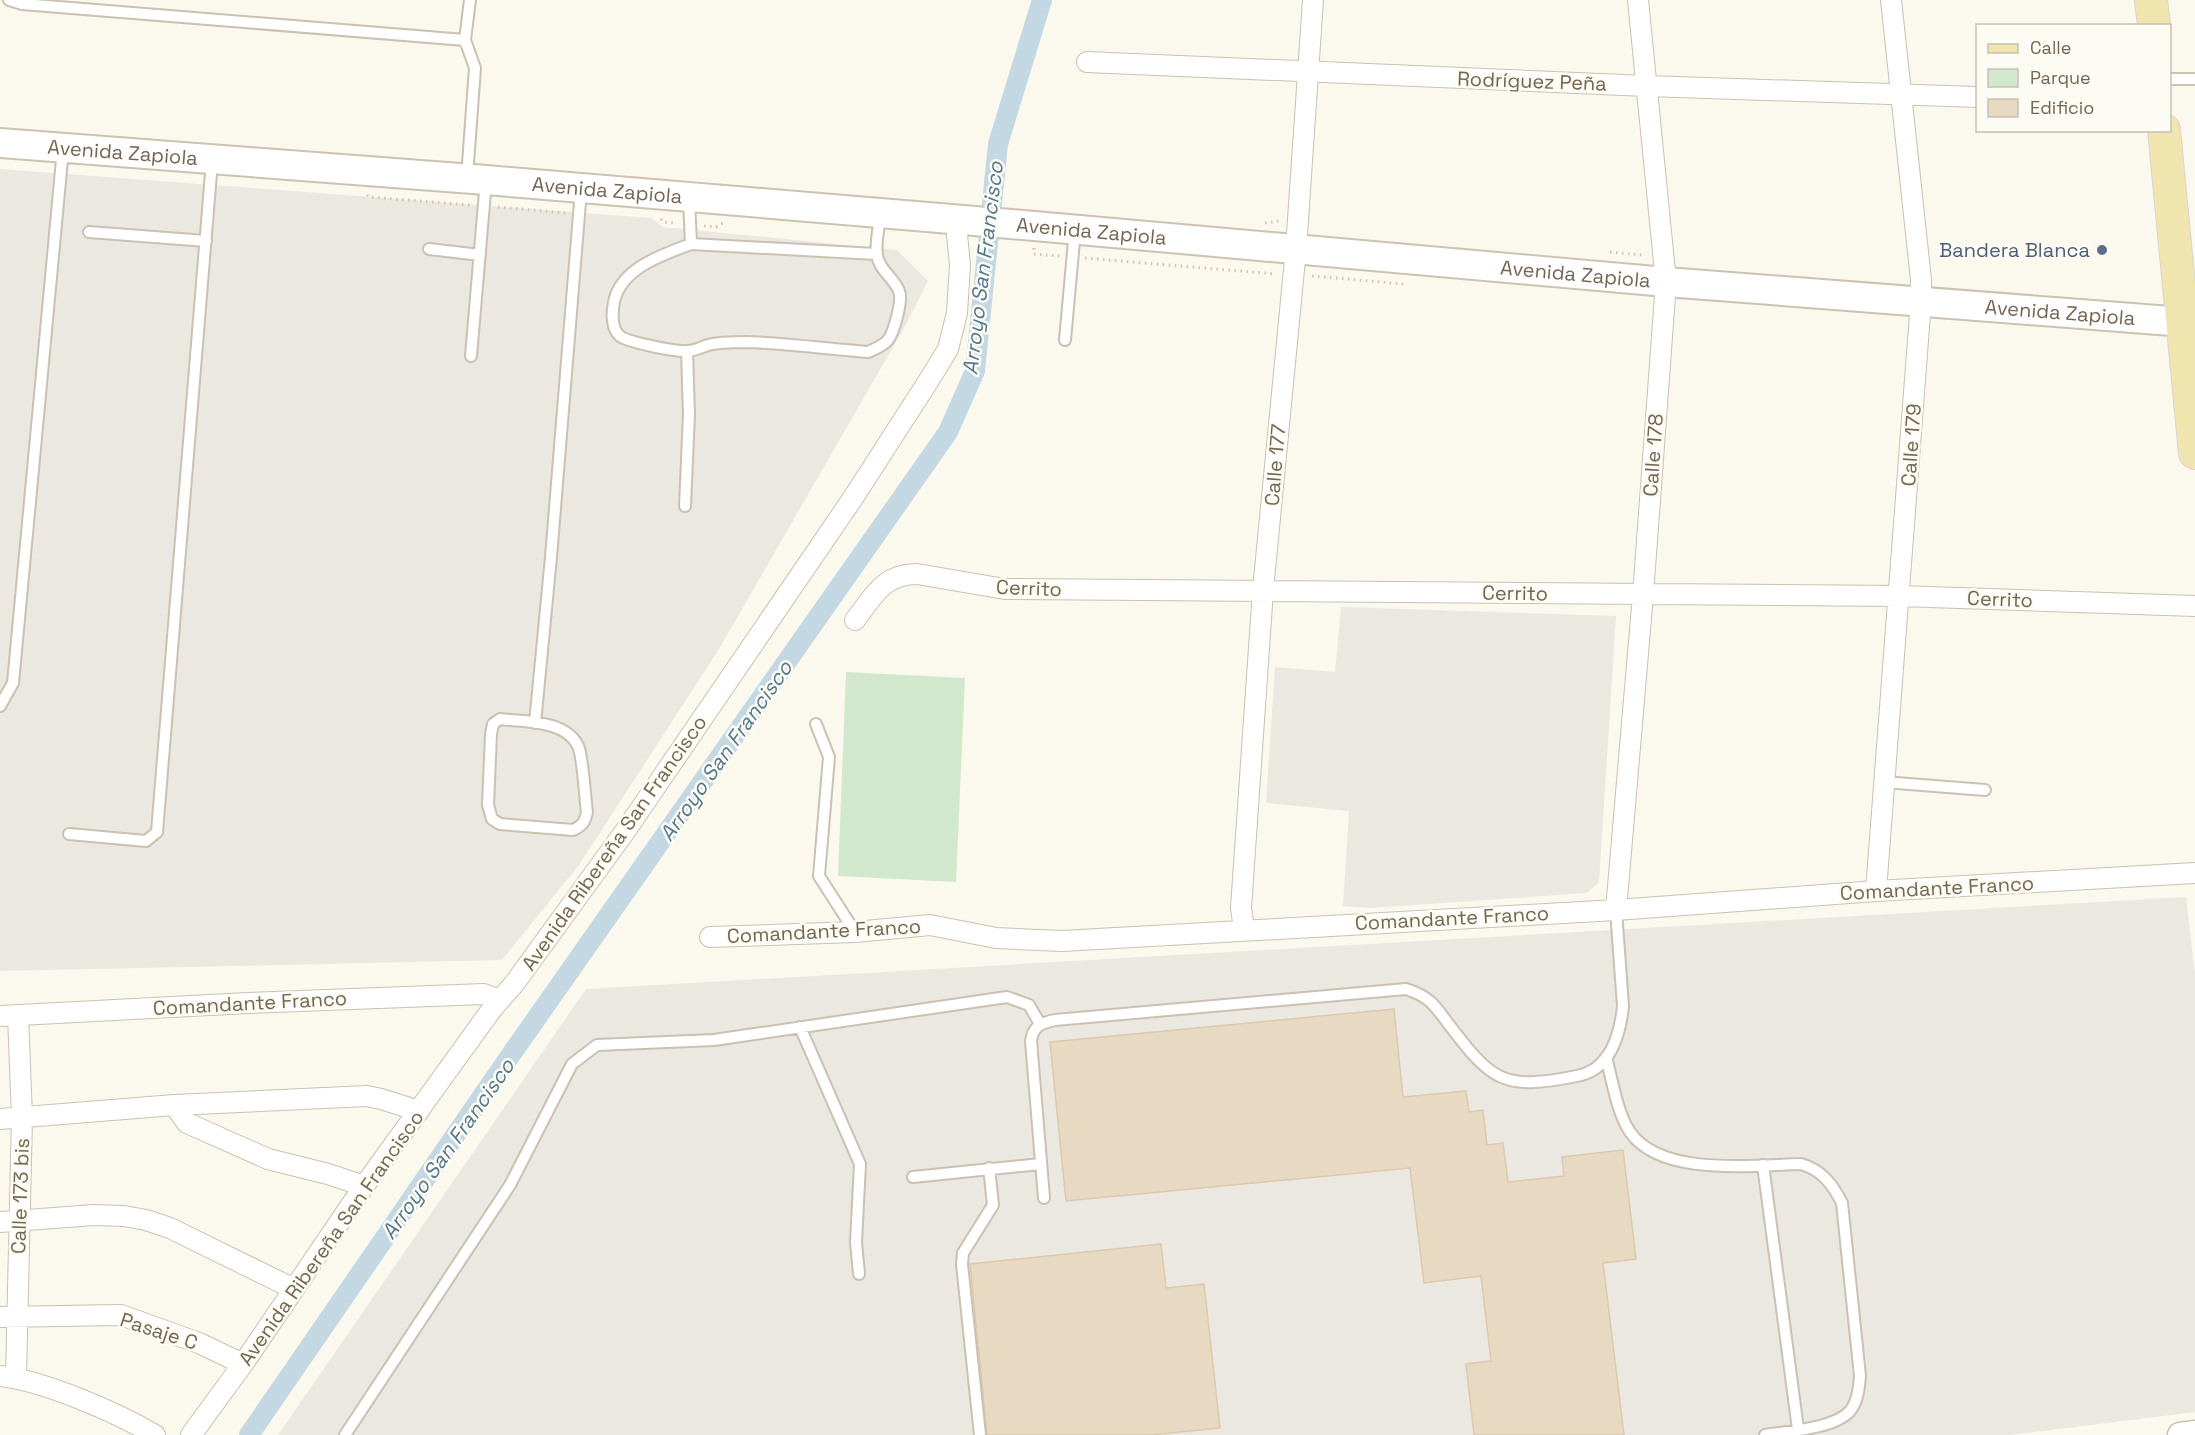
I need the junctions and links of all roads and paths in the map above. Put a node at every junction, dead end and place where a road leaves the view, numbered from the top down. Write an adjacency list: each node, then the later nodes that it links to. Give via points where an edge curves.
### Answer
1 (9, 0): 8 (lane)
2 (470, 0): 8 (lane)
3 (1313, 0): 10 (street, Calle 177)
4 (1638, 0): 13 (street, Calle 178)
5 (1891, 0): 14 (street, Calle 179)
6 (2151, 0): 7 (main road)
7 (2154, 24)
8 (465, 40): 20 (lane, via 475,68)
9 (1087, 62): 10 (street, Rodríguez Peña)
10 (1307, 72): 13 (street, Rodríguez Peña); 30 (street, Calle 177)
11 (2171, 79): 12 (lane)
12 (2195, 79)
13 (1647, 86): 14 (street, Rodríguez Peña); 33 (street, Calle 178)
14 (1903, 94): 15 (street, Rodríguez Peña); 34 (street, Calle 179)
15 (1976, 97)
16 (2164, 132): 35 (main road)
17 (0, 143): 18 (main road, Avenida Zapiola)
18 (63, 148): 19 (main road, Avenida Zapiola); 47 (lane)
19 (212, 160): 20 (main road, Avenida Zapiola); 27 (lane)
20 (476, 179): 21 (main road, Avenida Zapiola); 32 (lane)
21 (581, 190): 22 (main road, Avenida Zapiola); 49 (lane)
22 (689, 199): 23 (main road, Avenida Zapiola); 28 (lane)
23 (881, 213): 24 (main road, Avenida Zapiola); 31 (lane)
24 (966, 220): 25 (main road, Avenida Zapiola); 60 (street, Avenida Ribereña San Francisco, via 957,313 948,348 931,377 854,498 633,820)
25 (1075, 230): 30 (main road, Avenida Zapiola); 36 (lane)
26 (89, 232): 27 (lane)
27 (206, 242): 53 (lane, via 157,832 146,841)
28 (691, 244): 31 (lane); 37 (lane, via 655,257 637,270 616,293 612,310 614,329 620,336 631,342)
29 (429, 249): 32 (lane)
30 (1296, 249): 33 (main road, Avenida Zapiola); 41 (street, Calle 177)
31 (876, 254): 37 (lane, via 899,291 900,300 894,329 879,348 868,352 734,342)
32 (480, 255): 38 (lane)
33 (1666, 282): 34 (main road, Avenida Zapiola); 42 (street, Calle 178)
34 (1921, 301): 35 (main road, Avenida Zapiola); 43 (street, Calle 179)
35 (2191, 323): 39 (main road)
36 (1065, 340)
37 (687, 352): 40 (lane)
38 (471, 356)
39 (2195, 453)
40 (685, 506)
41 (1263, 590): 42 (street, Cerrito); 45 (street, Cerrito, via 1005,589 904,574 887,581); 57 (street, Calle 177, via 1241,908)
42 (1643, 595): 43 (street, Cerrito); 56 (street, Calle 178)
43 (1900, 596): 44 (street, Cerrito); 51 (street, Calle 179)
44 (2195, 606)
45 (855, 620)
46 (0, 680): 47 (lane)
47 (13, 683): 48 (lane)
48 (0, 706)
49 (535, 723): 49 (lane, via 500,719 493,724 489,814 500,824 573,830 580,827 587,812 579,747 569,734)
50 (816, 724): 58 (lane, via 829,757 819,876)
51 (1884, 782): 52 (lane); 55 (street, Calle 179)
52 (1986, 790)
53 (69, 834)
54 (2195, 873): 55 (street, Comandante Franco)
55 (1876, 891): 56 (street, Comandante Franco)
56 (1616, 910): 57 (street, Comandante Franco); 64 (lane, via 1623,1005 1617,1039)
57 (1244, 929): 58 (street, Comandante Franco, via 1062,941 996,938 930,925)
58 (855, 932): 59 (street, Comandante Franco)
59 (710, 937)
60 (500, 999): 61 (street, Comandante Franco, via 484,994); 66 (street, Avenida Ribereña San Francisco)
61 (9, 1015): 67 (street, Calle 173 bis)
62 (1040, 1024): 63 (lane, via 1029,1005 1007,997); 64 (lane, via 1406,989 1430,1000 1472,1055 1504,1080 1542,1083 1586,1075); 69 (lane, via 1030,1041)
63 (800, 1027): 76 (lane, via 860,1164 856,1242); 85 (lane, via 714,1040 597,1045 572,1064 510,1185)
64 (1606, 1057): 70 (lane, via 1622,1114 1629,1131 1642,1145 1701,1166)
65 (174, 1105): 66 (street, via 367,1096); 67 (street); 73 (street, via 187,1123 268,1159)
66 (419, 1111): 73 (street, Avenida Ribereña San Francisco)
67 (22, 1117): 68 (street); 75 (street, Calle 173 bis)
68 (0, 1119)
69 (1041, 1164): 71 (lane); 74 (lane)
70 (1763, 1165): 81 (lane); 81 (lane, via 1812,1167 1827,1179 1842,1203 1859,1394 1850,1411 1838,1419)
71 (988, 1168): 72 (lane); 86 (lane, via 993,1205 963,1253 962,1264)
72 (913, 1177)
73 (364, 1186): 77 (street, Avenida Ribereña San Francisco)
74 (1044, 1198)
75 (9, 1222): 77 (street, via 94,1215 146,1220); 78 (street, Calle 173 bis)
76 (859, 1274)
77 (294, 1289): 79 (street, Avenida Ribereña San Francisco)
78 (8, 1317): 79 (street, Pasaje C, via 121,1315 199,1343); 80 (street, Calle 173 bis)
79 (243, 1364): 84 (street, Avenida Ribereña San Francisco)
80 (8, 1377): 83 (street, via 67,1395)
81 (1798, 1429): 87 (lane)
82 (2195, 1433): 88 (street)
83 (154, 1435)
84 (191, 1435)
85 (345, 1435)
86 (980, 1435)
87 (1765, 1435)
88 (2180, 1435)

